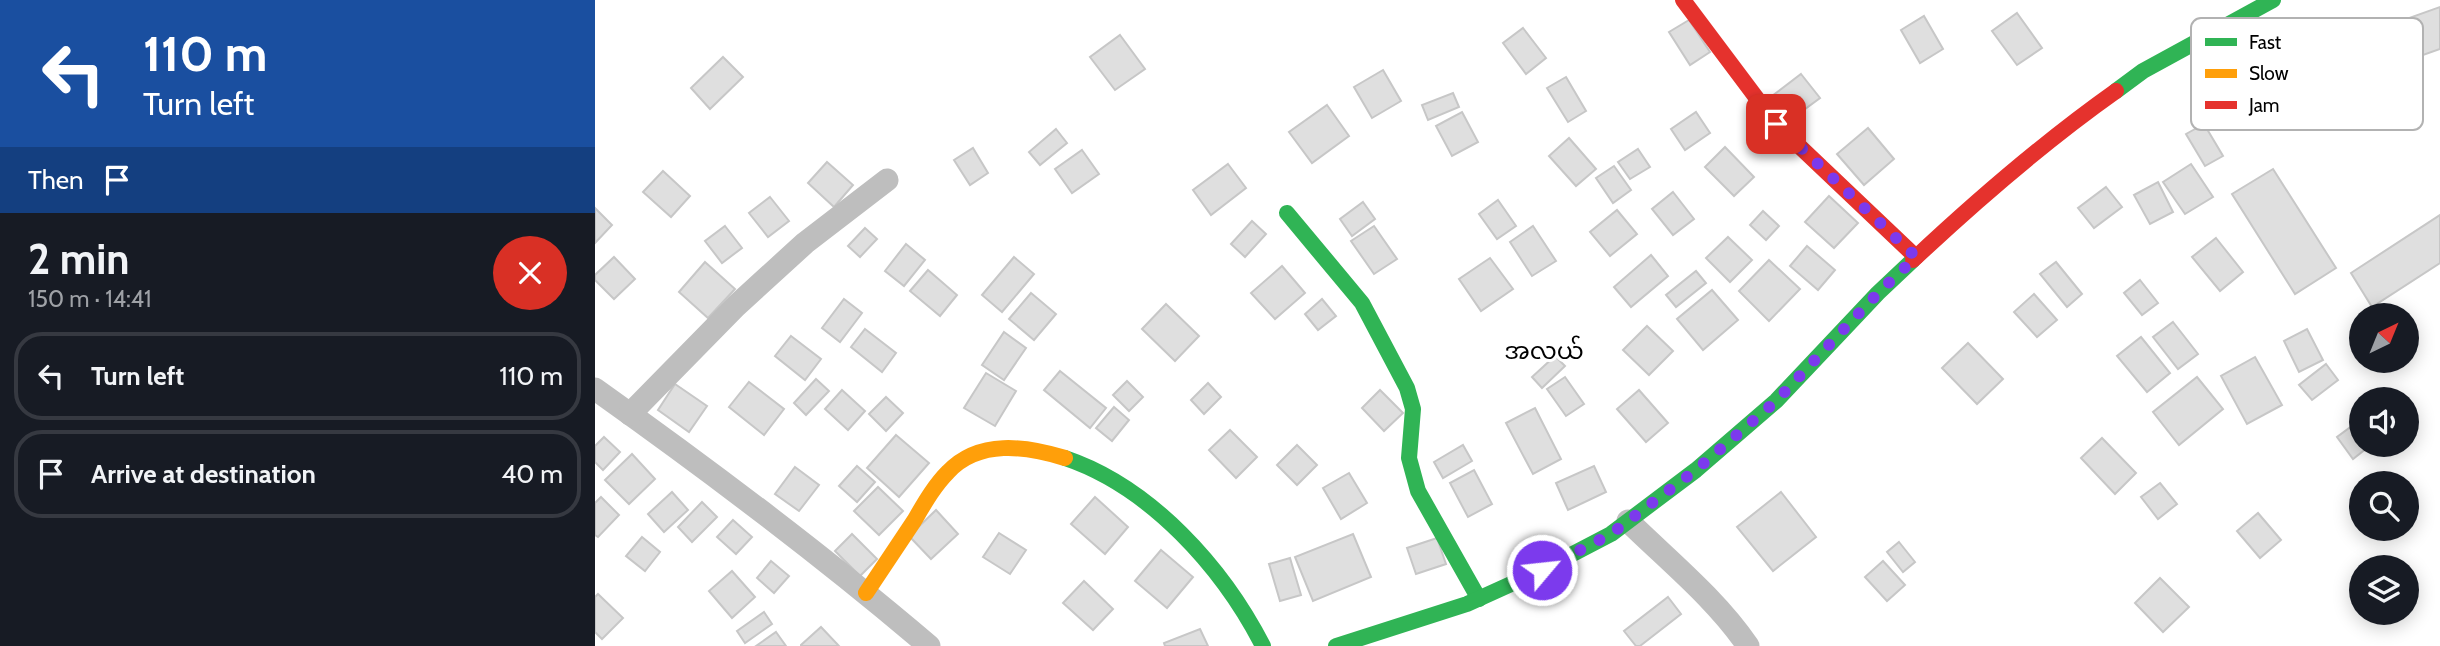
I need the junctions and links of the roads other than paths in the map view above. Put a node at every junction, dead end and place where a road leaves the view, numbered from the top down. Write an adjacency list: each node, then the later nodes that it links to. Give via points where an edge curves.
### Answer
1 (1683, 0): 7 (street, via 1776,124)
2 (2273, 0): 3 (street)
3 (2240, 18)
4 (2191, 45): 7 (street, via 2143,71 2075,120 1982,195)
5 (887, 180): 9 (street, via 805,243)
6 (1287, 213): 12 (street, via 1362,303 1407,388 1413,410 1409,458 1418,491)
7 (1916, 257): 10 (street, via 1776,401)
8 (595, 389): 9 (street)
9 (630, 414): 11 (street)
10 (1628, 521): 12 (street, via 1611,534); 16 (street, via 1706,596)
11 (866, 593): 13 (street); 14 (street, via 954,466 979,452 1034,448 1067,457 1110,481 1178,531 1248,614)
12 (1479, 599): 15 (street)
13 (929, 646)
14 (1263, 646)
15 (1336, 646)
16 (1748, 646)

